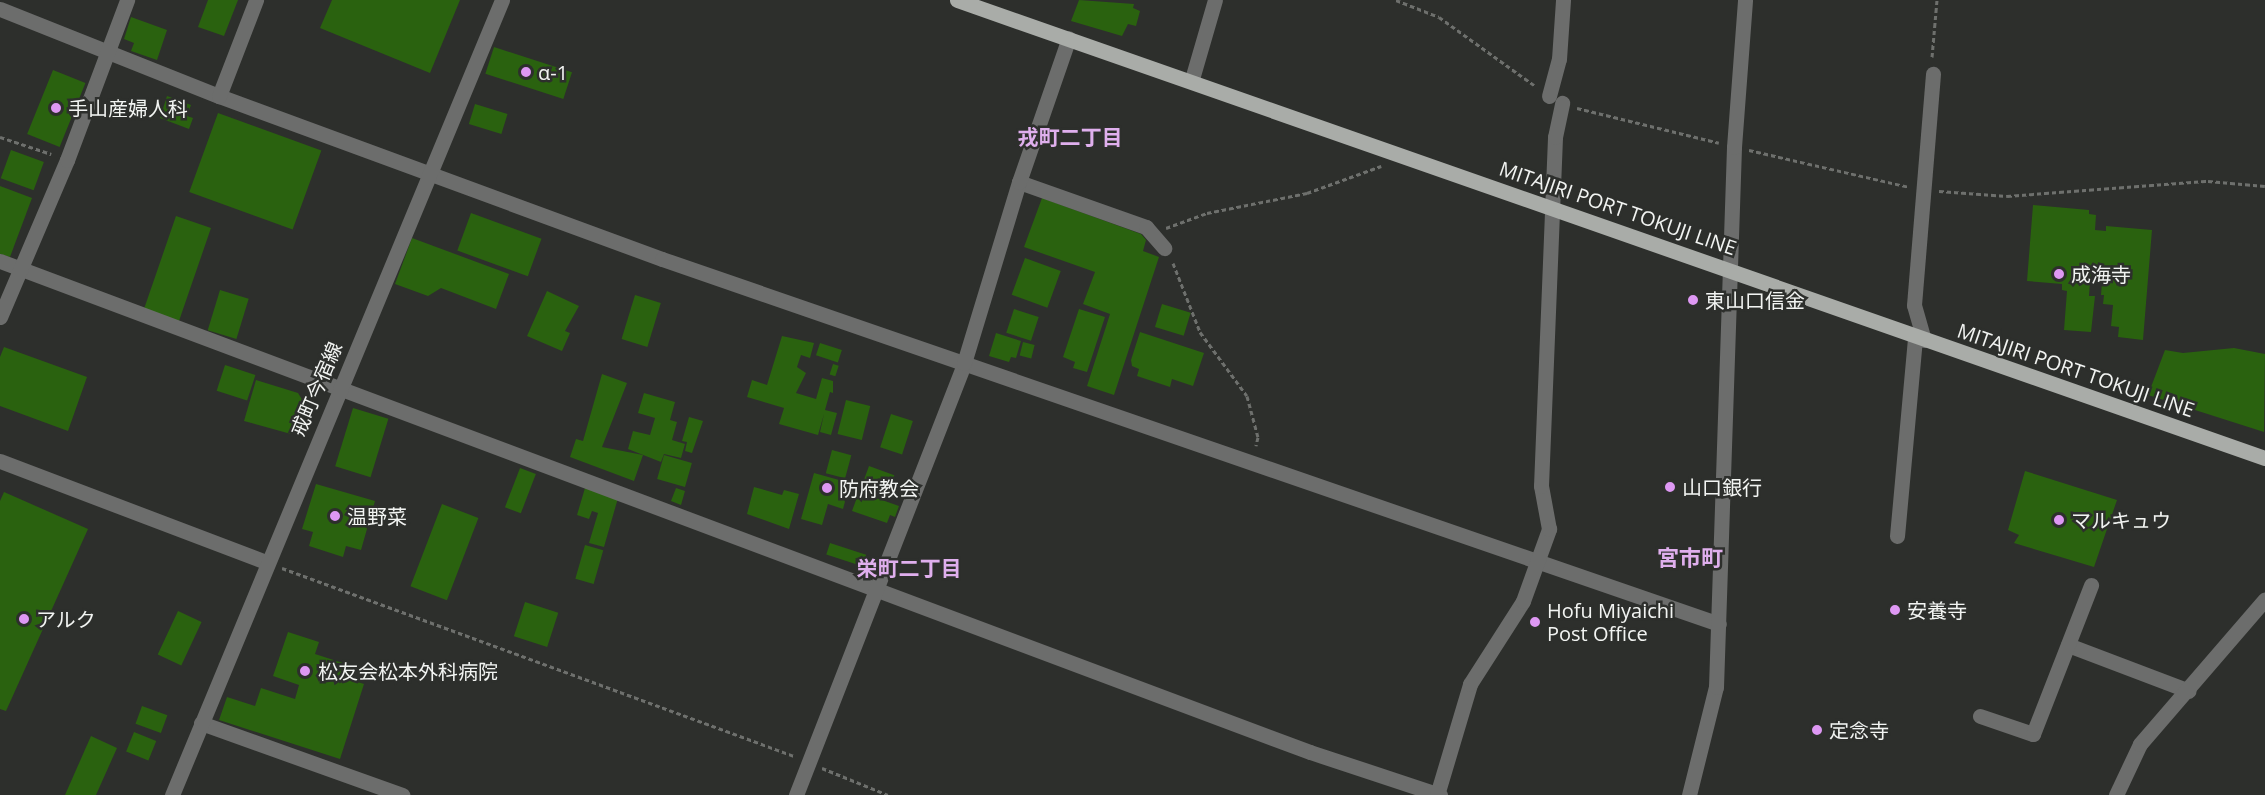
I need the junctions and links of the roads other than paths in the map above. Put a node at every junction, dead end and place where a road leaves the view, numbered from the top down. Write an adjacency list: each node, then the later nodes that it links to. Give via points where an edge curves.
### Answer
1 (127, 0): 10 (street)
2 (256, 0): 13 (street)
3 (502, 0): 14 (street, 戒町今宿線)
4 (957, 0): 9 (main road, MITAJIRI PORT TOKUJI LINE)
5 (1215, 0): 12 (street)
6 (1563, 0): 16 (street, via 1555,99)
7 (1745, 0): 20 (street)
8 (0, 9): 10 (street)
9 (1069, 38): 12 (main road, MITAJIRI PORT TOKUJI LINE); 15 (street)
10 (108, 51): 13 (street); 19 (street)
11 (1933, 74): 22 (street, via 1914,305)
12 (1192, 80): 16 (main road, MITAJIRI PORT TOKUJI LINE)
13 (219, 96): 14 (street)
14 (428, 175): 23 (street); 24 (street, 戒町今宿線)
15 (1019, 182): 17 (street, via 1127,219 1154,234); 23 (street)
16 (1553, 208): 20 (main road, MITAJIRI PORT TOKUJI LINE); 29 (street, via 1541,486 1549,529)
17 (1164, 248)
18 (0, 261): 19 (street)
19 (22, 268): 21 (street); 24 (street)
20 (1730, 269): 22 (main road, MITAJIRI PORT TOKUJI LINE); 33 (street)
21 (0, 316)
22 (1920, 339): 25 (main road, MITAJIRI PORT TOKUJI LINE); 27 (street)
23 (964, 363): 29 (street); 31 (street)
24 (339, 389): 28 (street, 戒町今宿線); 31 (street)
25 (2265, 458)
26 (0, 461): 28 (street)
27 (1896, 536)
28 (266, 562): 37 (street, 戒町今宿線)
29 (1536, 562): 33 (street); 41 (street, via 1523,601 1470,684)
30 (2091, 585): 34 (street)
31 (875, 587): 40 (street); 41 (street, via 1310,752)
32 (2262, 606): 35 (street)
33 (1719, 624): 42 (street, via 1716,687)
34 (2068, 645): 35 (street); 36 (street, via 2033,734)
35 (2189, 690): 43 (street, via 2140,744)
36 (1980, 716)
37 (201, 723): 38 (street, 戒町今宿線); 39 (street)
38 (172, 795)
39 (402, 795)
40 (796, 795)
41 (1438, 795)
42 (1689, 795)
43 (2116, 795)

